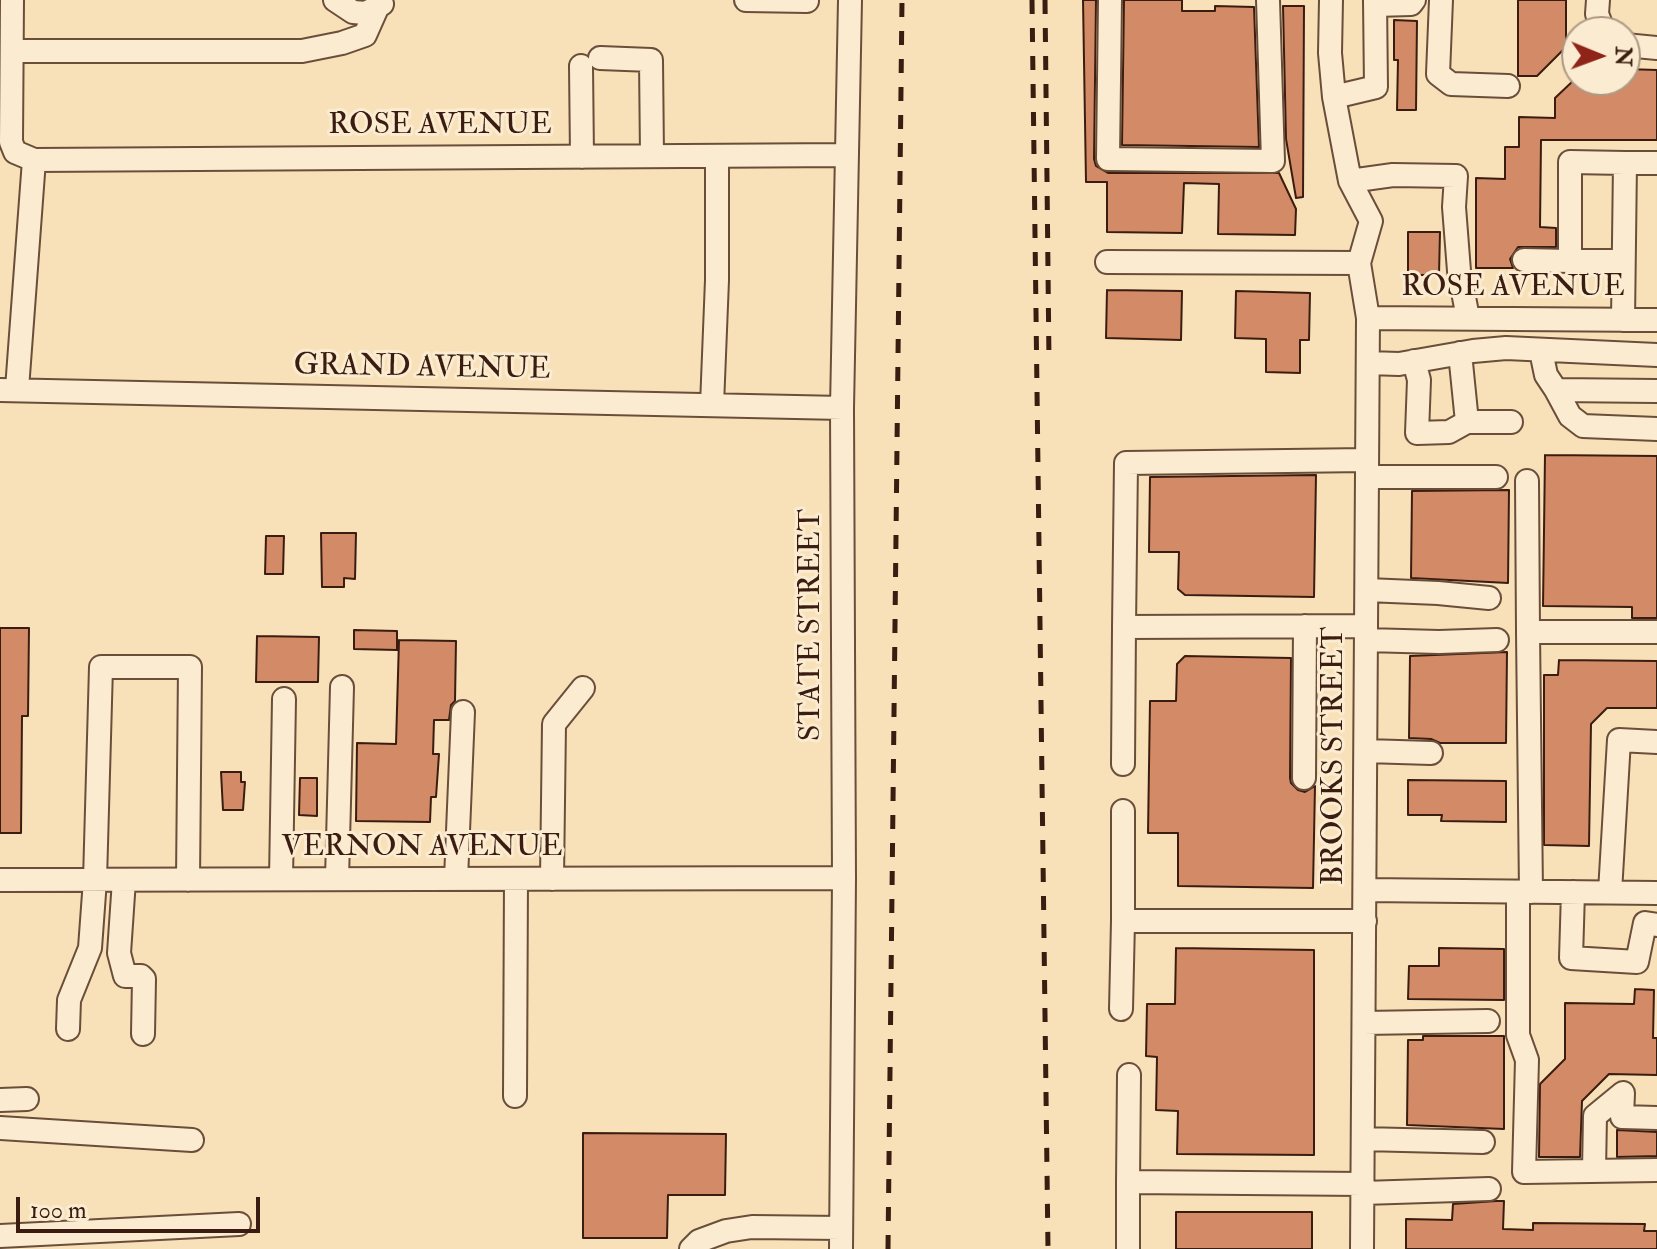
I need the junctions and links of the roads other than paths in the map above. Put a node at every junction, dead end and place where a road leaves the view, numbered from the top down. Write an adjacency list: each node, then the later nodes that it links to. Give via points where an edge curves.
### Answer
1 (12, 0): 13 (street)
2 (335, 0): 12 (street, via 353,12 366,13)
3 (746, 0): 10 (street)
4 (850, 0): 16 (street, STATE STREET)
5 (1110, 0): 6 (street, via 1108,159 1273,161)
6 (1268, 0)
7 (1331, 0): 15 (street)
8 (1414, 0): 11 (street)
9 (1441, 0): 14 (street, via 1438,74 1451,84)
10 (807, 1)
11 (1375, 3): 15 (street, via 1376,87)
12 (381, 4): 13 (street, via 365,35 302,51)
13 (12, 51): 20 (street, via 11,142 15,152)
14 (1508, 86)
15 (1334, 97): 23 (street)
16 (846, 155): 18 (street, ROSE AVENUE); 43 (street, STATE STREET)
17 (652, 156): 18 (street, ROSE AVENUE); 19 (street, ROSE AVENUE); 19 (street, via 651,60 590,62)
18 (717, 156): 42 (street)
19 (582, 157): 20 (street, ROSE AVENUE)
20 (34, 160): 39 (street)
21 (1625, 163): 22 (street); 25 (street, via 1570,162); 26 (street)
22 (1657, 163)
23 (1350, 181): 28 (street, via 1371,221); 30 (street, via 1456,176 1459,271)
24 (1524, 260): 25 (street)
25 (1570, 261): 26 (street)
26 (1623, 261): 32 (street)
27 (1107, 262): 28 (street)
28 (1359, 263): 29 (street, BROOKS STREET)
29 (1368, 318): 30 (street, ROSE AVENUE); 38 (street, BROOKS STREET)
30 (1468, 318): 31 (street, ROSE AVENUE)
31 (1519, 319): 32 (street, ROSE AVENUE); 34 (street)
32 (1623, 320): 33 (street, ROSE AVENUE)
33 (1657, 320)
34 (1531, 350): 35 (street); 36 (street); 40 (street)
35 (1460, 353): 37 (street); 44 (street)
36 (1657, 355)
37 (1414, 361): 38 (street); 44 (street, via 1419,380 1417,433 1449,432)
38 (1368, 363): 47 (street, BROOKS STREET)
39 (8, 389): 42 (street, GRAND AVENUE)
40 (1556, 390): 41 (street); 46 (street, via 1570,416 1583,426)
41 (1657, 391)
42 (712, 405): 43 (street, GRAND AVENUE)
43 (842, 408): 68 (street, STATE STREET)
44 (1467, 422): 45 (street)
45 (1511, 422)
46 (1657, 429)
47 (1367, 468): 48 (street); 50 (street, BROOKS STREET); 53 (street, via 1126,463)
48 (1496, 477)
49 (1527, 481): 54 (street)
50 (1367, 590): 51 (street); 56 (street, BROOKS STREET)
51 (1489, 598)
52 (1305, 626): 53 (street); 56 (street); 66 (street)
53 (1124, 627): 65 (street)
54 (1528, 632): 55 (street); 79 (street)
55 (1657, 632)
56 (1366, 633): 57 (street, via 1439,642); 63 (street, BROOKS STREET)
57 (1497, 640)
58 (342, 687): 70 (street)
59 (583, 688): 73 (street, via 554,724)
60 (284, 699): 69 (street)
61 (463, 712): 71 (street)
62 (1657, 742): 81 (street, via 1619,740)
63 (1366, 751): 64 (street); 78 (street, BROOKS STREET)
64 (1431, 753)
65 (1123, 764)
66 (1304, 778)
67 (1123, 811): 83 (street)
68 (844, 878): 73 (street, VERNON AVENUE); 110 (street, STATE STREET)
69 (281, 879): 70 (street, VERNON AVENUE); 77 (street, VERNON AVENUE)
70 (337, 879): 71 (street, VERNON AVENUE)
71 (456, 879): 72 (street, VERNON AVENUE)
72 (516, 879): 73 (street, VERNON AVENUE); 95 (street)
73 (552, 879)
74 (0, 880): 75 (street, VERNON AVENUE)
75 (95, 880): 76 (street, VERNON AVENUE); 77 (street, via 101,667 190,667); 85 (street)
76 (124, 880): 77 (street, VERNON AVENUE); 86 (street)
77 (188, 880)
78 (1365, 890): 79 (street); 84 (street, BROOKS STREET)
79 (1525, 892): 80 (street); 104 (street, via 1518,1035 1527,1060 1524,1172)
80 (1573, 892): 81 (street); 88 (street, via 1571,958)
81 (1610, 892): 82 (street)
82 (1657, 893)
83 (1123, 921): 84 (street); 89 (street)
84 (1365, 921): 91 (street, BROOKS STREET)
85 (92, 928): 86 (street); 92 (street, via 90,948 69,1000)
86 (121, 930): 93 (street, via 125,976 144,979)
87 (1652, 935): 88 (street)
88 (1647, 964)
89 (1121, 1009)
90 (1488, 1021): 91 (street)
91 (1364, 1023): 100 (street, BROOKS STREET)
92 (68, 1029)
93 (143, 1034)
94 (1129, 1075): 105 (street)
95 (515, 1096)
96 (27, 1099): 97 (street)
97 (0, 1100)
98 (1657, 1118): 104 (street, via 1622,1117 1623,1093 1595,1116)
99 (0, 1128): 101 (street)
100 (1363, 1139): 102 (street); 106 (street, BROOKS STREET)
101 (192, 1140)
102 (1483, 1142)
103 (1657, 1170): 104 (street)
104 (1594, 1171)
105 (1128, 1182): 106 (street); 112 (street)
106 (1363, 1189): 107 (street); 113 (street, BROOKS STREET)
107 (1489, 1189)
108 (239, 1224): 109 (street)
109 (0, 1236)
110 (841, 1239): 111 (street, via 752,1227 726,1231)
111 (691, 1249)
112 (1128, 1249)
113 (1362, 1249)

